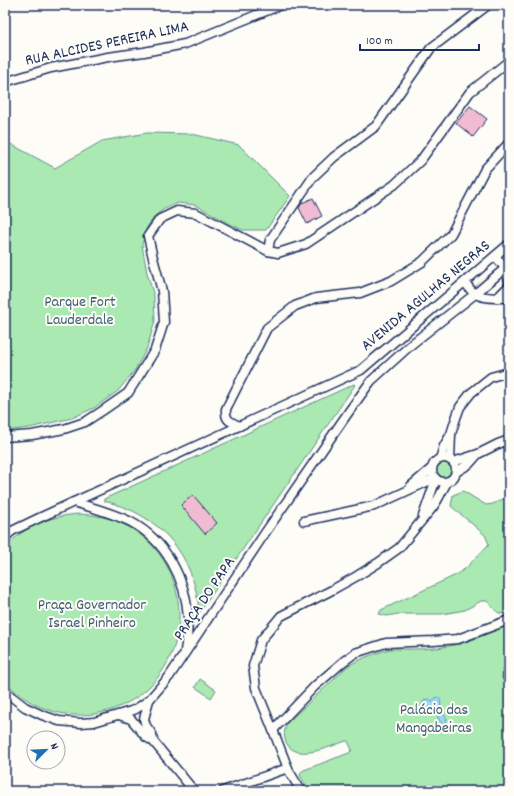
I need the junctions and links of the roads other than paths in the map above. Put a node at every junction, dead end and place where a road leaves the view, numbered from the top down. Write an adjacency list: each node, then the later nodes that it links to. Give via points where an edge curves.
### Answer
1 (281, 5): 4 (street, RUA ALCIDES PEREIRA LIMA, via 185,44 51,68)
2 (488, 5): 7 (street, via 431,48 376,126 313,176 270,240)
3 (509, 61): 7 (street, via 470,92 421,160 394,185 306,244 278,253)
4 (5, 82)
5 (509, 143): 19 (street, via 485,169 451,234 422,262 391,281 360,292 316,298 295,306 267,328 226,409 228,420)
6 (509, 244): 8 (street, AVENIDA AGULHAS NEGRAS)
7 (268, 251): 21 (street, via 196,214 177,211 160,219 148,236 162,291 164,322 155,350 128,393 85,422 32,435)
8 (495, 256): 9 (street); 11 (street, AVENIDA AGULHAS NEGRAS)
9 (507, 267): 10 (street); 13 (street, AVENIDA AGULHAS NEGRAS)
10 (509, 281)
11 (464, 282): 13 (street); 16 (street, AVENIDA AGULHAS NEGRAS)
12 (509, 286): 14 (street)
13 (475, 294): 14 (street); 18 (street, AVENIDA AGULHAS NEGRAS, via 413,343)
14 (497, 298): 15 (street)
15 (509, 298)
16 (361, 370): 18 (street); 19 (street)
17 (509, 372): 20 (street, via 491,377 471,393 460,407)
18 (371, 381): 37 (street, PRAÇA DO PAPA)
19 (239, 426): 31 (street)
20 (451, 434): 24 (street); 25 (street)
21 (5, 437)
22 (509, 440): 23 (street)
23 (478, 454): 25 (street); 27 (street)
24 (440, 459): 25 (street); 26 (street)
25 (452, 461): 27 (street)
26 (432, 468): 28 (street); 30 (street)
27 (456, 472): 29 (street, via 453,479)
28 (436, 479): 29 (street); 30 (street); 33 (street)
29 (447, 482): 33 (street, via 438,500)
30 (402, 493): 32 (street, via 374,506)
31 (74, 502): 34 (street); 37 (street, via 114,514 132,523 145,531 170,558 178,571 186,601 188,631)
32 (304, 521)
33 (421, 522): 42 (street, via 399,548 367,570 281,616 260,640 253,666 256,688)
34 (9, 531): 35 (street)
35 (5, 537)
36 (509, 620): 42 (street, via 458,639 386,643 354,653 315,686)
37 (185, 653): 40 (street, PRAÇA DO PAPA)
38 (5, 691): 39 (street, PRAÇA DO PAPA)
39 (8, 697): 41 (street, PRAÇA DO PAPA, via 59,722 94,722)
40 (149, 700): 41 (street, PRAÇA DO PAPA, via 136,709); 43 (street, via 144,719)
41 (119, 715): 43 (street, via 131,719 146,737)
42 (273, 730): 44 (street)
43 (153, 741): 45 (street)
44 (288, 768): 46 (street); 47 (street)
45 (194, 791)
46 (223, 791)
47 (301, 791)

